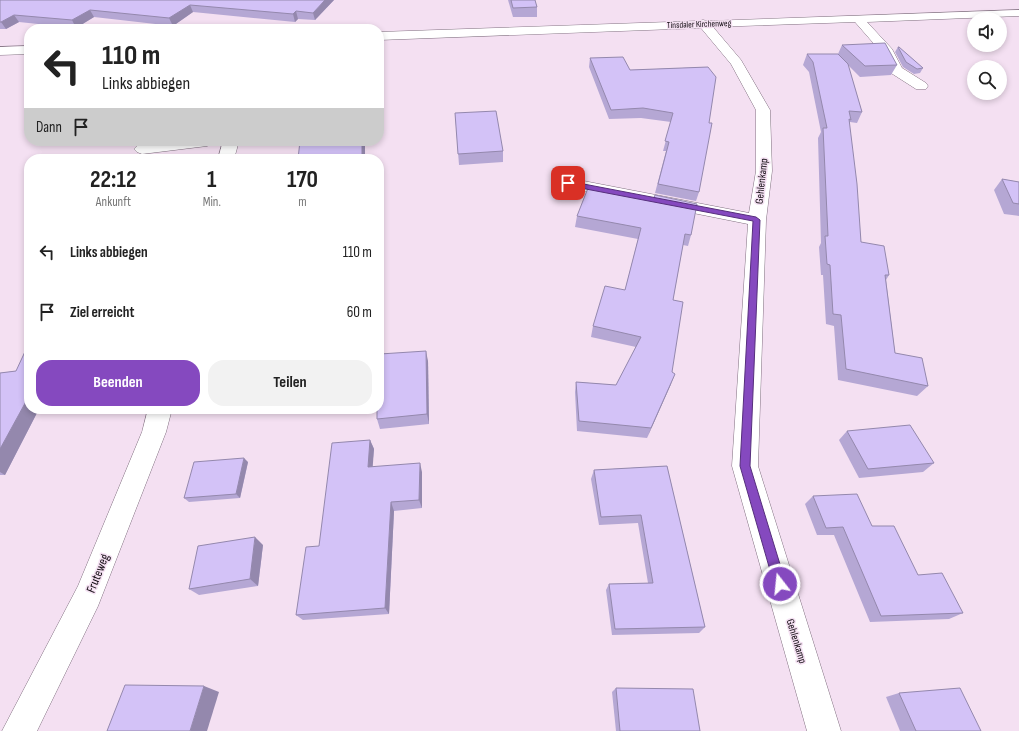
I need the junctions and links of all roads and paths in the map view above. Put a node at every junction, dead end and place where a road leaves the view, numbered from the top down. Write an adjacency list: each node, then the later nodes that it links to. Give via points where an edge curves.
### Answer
1 (1019, 13): 2 (street, Tinsdaler Kirchenweg)
2 (857, 18): 3 (street, Tinsdaler Kirchenweg); 7 (street, via 888,52 899,74)
3 (703, 24): 4 (street, Tinsdaler Kirchenweg); 11 (street, Gehlenkamp, via 737,63 763,110 764,171)
4 (384, 36)
5 (24, 50): 6 (street)
6 (0, 51)
7 (921, 86)
8 (161, 146): 9 (street)
9 (142, 148)
10 (568, 183): 11 (street)
11 (756, 220): 14 (street, Gehlenkamp, via 745,466)
12 (159, 414): 13 (street, Fruteweg, via 154,432 88,596)
13 (19, 731)
14 (824, 731)

